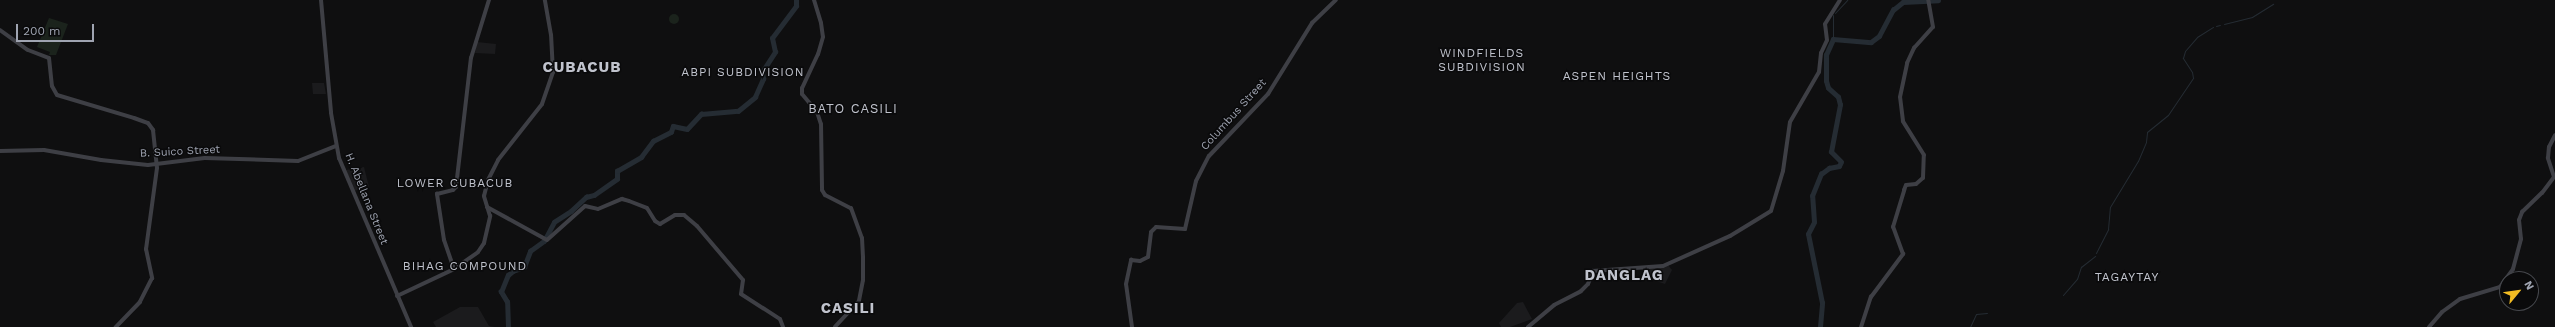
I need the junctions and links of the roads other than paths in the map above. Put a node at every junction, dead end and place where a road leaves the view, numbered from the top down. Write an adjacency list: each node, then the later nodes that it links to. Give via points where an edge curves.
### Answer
1 (321, 0): 10 (street, H. Abellana Street)
2 (489, 0): 14 (street, via 471,58 456,187 437,194 444,240)
3 (545, 0): 13 (street, via 552,35 553,72 542,104 498,160 488,180 484,196)
4 (814, 0): 19 (street, via 822,37 802,94 817,112 821,124 822,190 825,195 851,208 862,244 861,297)
5 (1336, 0): 20 (street, Columbus Street, via 1308,28 1268,94 1209,156 1196,181 1185,228 1156,227 1151,232 1148,257 1140,262 1131,260 1126,284)
6 (1840, 0): 21 (street, via 1825,24 1827,40 1818,72 1790,122 1783,171 1771,211 1736,233 1657,268 1593,271 1588,284 1581,291 1560,302)
7 (1928, 1): 22 (street, via 1933,27 1914,48 1902,77 1900,108 1903,121 1924,155 1923,178 1916,184 1906,185 1893,227 1903,254 1872,297)
8 (0, 30): 12 (street, via 28,50 49,58 55,94 150,125 154,133)
9 (2555, 135): 23 (street, via 2548,158 2554,177 2522,212 2519,220 2521,239 2514,269 2500,287 2460,299 2442,312)
10 (336, 146): 12 (street, B. Suico Street, via 298,162 205,158); 15 (street, H. Abellana Street, via 348,184)
11 (0, 152): 12 (street, B. Suico Street, via 44,150 101,160)
12 (157, 164): 16 (street, via 146,249 152,278 142,299)
13 (487, 207): 14 (street, via 490,216 484,244 478,252); 18 (street, via 545,239 585,206 596,209 622,199 642,205 658,223 664,223 675,215 684,215 697,226 743,280 741,294 780,319)
14 (454, 269): 15 (street)
15 (397, 296): 17 (street, H. Abellana Street)
16 (116, 327)
17 (411, 327)
18 (782, 327)
19 (835, 327)
20 (1132, 327)
21 (1528, 327)
22 (1861, 327)
23 (2429, 327)

